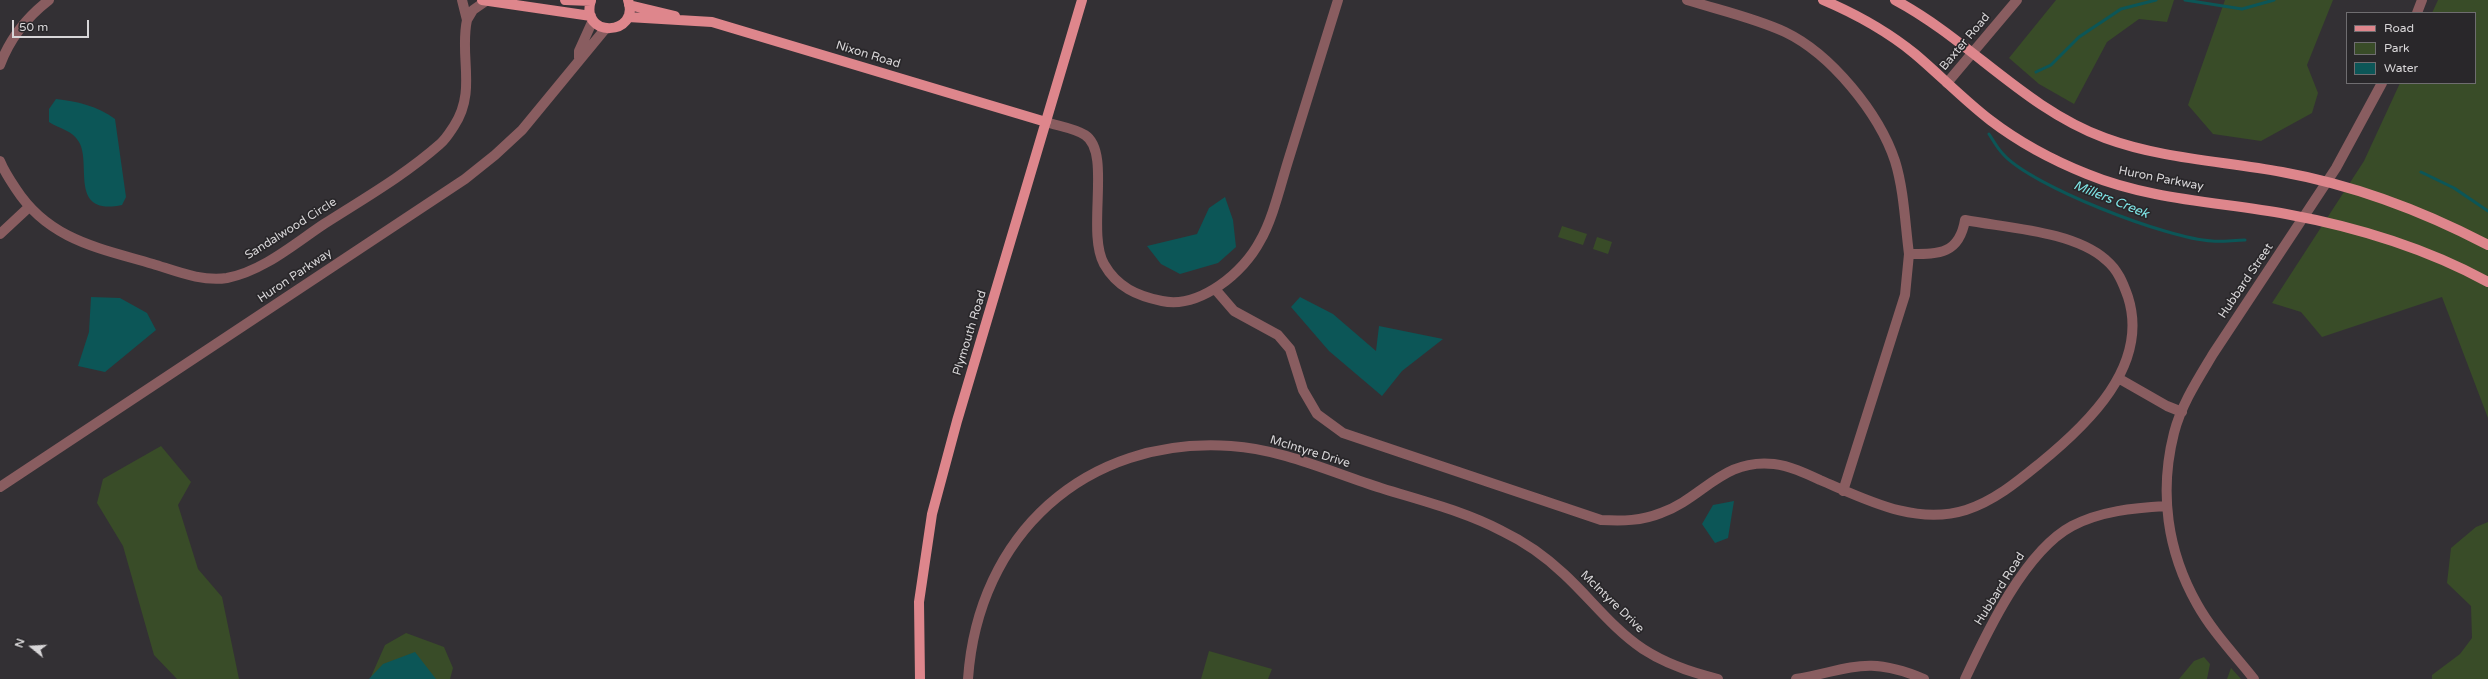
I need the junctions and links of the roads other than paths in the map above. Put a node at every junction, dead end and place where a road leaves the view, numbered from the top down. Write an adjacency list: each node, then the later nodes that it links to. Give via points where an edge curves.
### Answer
1 (49, 0): 22 (street, via 21,26 4,53)
2 (462, 0): 18 (street, Sandalwood Circle)
3 (484, 0): 16 (main road); 18 (street)
4 (565, 0): 5 (main road)
5 (591, 0): 16 (main road)
6 (1082, 0): 25 (main road, Plymouth Road)
7 (1338, 0): 34 (street, via 1261,241 1234,276)
8 (1687, 0): 32 (street, via 1786,32 1847,80 1869,109 1895,160)
9 (1823, 0): 23 (main road, Huron Parkway, via 1879,29 1914,54)
10 (1895, 0): 20 (main road, Huron Parkway, via 1924,17)
11 (2017, 0): 20 (street, Baxter Road)
12 (2422, 0): 14 (street)
13 (629, 3): 15 (main road); 17 (main road, Nixon Road)
14 (2416, 12)
15 (628, 17): 17 (main road, Nixon Road); 19 (main road, via 619,26)
16 (592, 18): 19 (main road); 21 (street, Huron Parkway, via 579,51)
17 (682, 19): 25 (main road, Nixon Road, via 712,22)
18 (467, 20): 28 (street, Sandalwood Circle, via 468,80 464,100 455,124 442,142 379,188 252,271 226,278 198,277 77,241 48,225)
19 (606, 28): 21 (street, Huron Parkway, via 584,56)
20 (1972, 53): 23 (street, Baxter Road); 27 (main road, Huron Parkway, via 2043,107 2103,137 2147,151)
21 (579, 58): 37 (street, Huron Parkway, via 522,130 465,179)
22 (0, 65)
23 (1947, 83): 29 (main road, Huron Parkway, via 2009,133 2045,155 2090,175 2151,193)
24 (2381, 84): 27 (street, Hubbard Street)
25 (1046, 122): 34 (street, via 1085,135 1095,148 1098,168 1097,242 1104,263 1118,283 1142,297 1169,302 1193,298); 40 (main road, Plymouth Road, via 932,514 919,602)
26 (0, 161): 28 (street, Sandalwood Circle, via 3,170)
27 (2328, 182): 29 (street, Hubbard Street); 31 (main road, Huron Parkway, via 2412,209)
28 (28, 208): 30 (street)
29 (2304, 218): 33 (main road, Huron Parkway, via 2398,241 2450,262); 36 (street, Hubbard Street, via 2228,329 2194,386)
30 (0, 234)
31 (2488, 245)
32 (1909, 254): 35 (street, via 1939,253 1947,250 1955,245 1963,233 1965,220 2035,232 2089,248 2107,260 2122,279 2129,303 2132,329 2127,354); 38 (street, via 1905,295)
33 (2488, 282)
34 (1215, 289): 38 (street, via 1234,311 1278,335 1290,349 1303,390 1317,414 1343,433 1601,520 1633,522 1663,513 1726,472 1749,464 1775,464 1797,470)
35 (2118, 378): 36 (street, via 2166,406); 38 (street, via 2087,423 2054,452 1996,497 1965,511 1933,514 1899,512)
36 (2182, 412): 39 (street, Hubbard Street, via 2172,441)
37 (0, 487)
38 (1843, 490)
39 (2166, 506): 45 (street, Hubbard Road, via 2106,513 2070,527 2050,541 2016,586 1990,628); 46 (street, Hubbard Street, via 2177,559 2186,583 2209,623)
40 (920, 679)
41 (968, 679): 42 (street, McIntyre Drive, via 974,629 984,600 997,571 1020,534 1033,519 1064,492 1089,475 1117,462 1145,452 1203,445 1247,448 1290,458 1465,515 1502,531 1545,557 1608,620 1644,650 1681,668)
42 (1718, 679)
43 (1796, 679): 44 (street, via 1874,664 1900,669)
44 (1924, 679)
45 (1965, 679)
46 (2254, 679)

